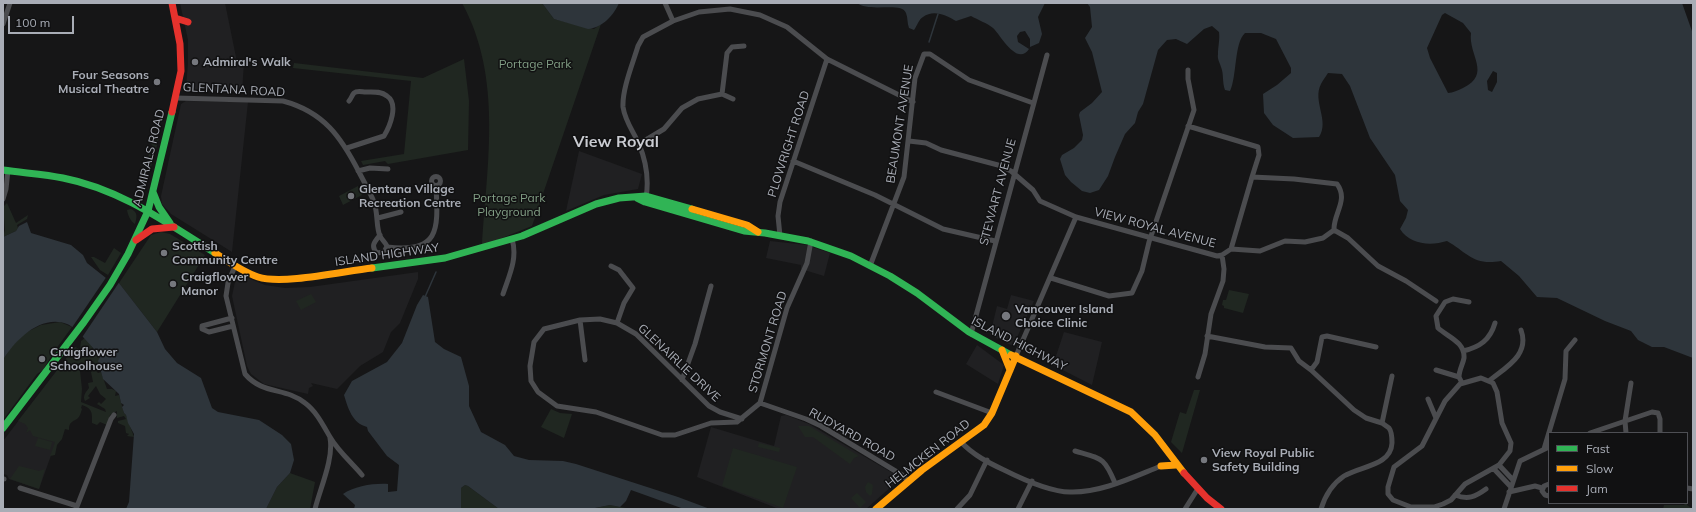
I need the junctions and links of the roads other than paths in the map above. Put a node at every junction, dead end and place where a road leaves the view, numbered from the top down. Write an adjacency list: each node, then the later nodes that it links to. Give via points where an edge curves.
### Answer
1 (10, 3): 6 (street)
2 (172, 3): 4 (main road, ADMIRALS ROAD)
3 (666, 3): 5 (street)
4 (175, 18): 7 (main road, ADMIRALS ROAD); 7 (main road, via 188,22)
5 (673, 21): 10 (street, via 699,12 730,9 760,15 787,27); 20 (street, via 642,37 638,46 623,105 626,120)
6 (3, 24)
7 (178, 30): 13 (main road, ADMIRALS ROAD, via 181,59)
8 (744, 46): 12 (street, via 732,47 727,53)
9 (1047, 55): 17 (street, STEWART AVENUE)
10 (827, 59): 16 (street); 22 (street, PLOWRIGHT ROAD)
11 (1188, 70): 18 (street, via 1194,110)
12 (722, 94): 14 (street); 20 (street, via 698,99 682,108 664,129)
13 (176, 98): 21 (street, GLENTANA ROAD, via 269,100 294,104 328,125); 29 (main road, ADMIRALS ROAD)
14 (733, 99)
15 (350, 101): 21 (street, via 353,93 357,91 378,92 391,100 392,111 384,136)
16 (913, 102): 17 (street, BEAUMONT AVENUE, via 915,78 925,53 969,80); 19 (street, BEAUMONT AVENUE)
17 (1033, 103): 26 (street, STEWART AVENUE)
18 (1188, 126): 27 (street, via 1258,147 1259,155); 41 (street)
19 (909, 141): 26 (street, VIEW ROYAL AVENUE, via 926,143 942,150 998,165); 32 (street, BEAUMONT AVENUE, via 904,177)
20 (638, 144): 31 (street, via 648,177)
21 (347, 148): 25 (street, GLENTANA ROAD)
22 (793, 161): 32 (street); 40 (street, PLOWRIGHT ROAD, via 780,202)
23 (388, 169): 25 (street, via 370,168)
24 (5, 170): 30 (street); 33 (main road, ISLAND HIGHWAY, via 43,174 83,183 117,195)
25 (358, 171): 36 (street, GLENTANA ROAD, via 375,203)
26 (1014, 173): 35 (street, VIEW ROYAL AVENUE, via 1033,190 1040,201); 45 (street, STEWART AVENUE)
27 (1252, 177): 38 (street, via 1337,184 1341,188 1342,199); 47 (street)
28 (436, 186): 46 (street, via 437,226 430,239 415,247)
29 (153, 192): 33 (main road, ADMIRALS ROAD); 37 (main road, via 159,207)
30 (3, 199)
31 (645, 199): 40 (main road, ISLAND HIGHWAY); 42 (main road, ISLAND HIGHWAY, via 608,200)
32 (894, 206): 45 (street, via 943,229); 51 (street, BEAUMONT AVENUE)
33 (148, 211): 37 (main road, ISLAND HIGHWAY); 43 (main road, ADMIRALS ROAD)
34 (401, 212): 36 (street)
35 (1076, 217): 41 (street, VIEW ROYAL AVENUE); 52 (street, HELMCKEN ROAD)
36 (378, 218): 39 (street, GLENTANA ROAD)
37 (174, 227): 43 (main road, via 152,229); 49 (main road, ISLAND HIGHWAY)
38 (1334, 230): 47 (street, VIEW ROYAL AVENUE, via 1323,238 1305,242 1285,241 1260,251); 55 (street, via 1348,238 1378,266)
39 (380, 235): 46 (street, GLENTANA ROAD); 46 (street, GLENTANA ROAD, via 374,243 374,250 380,253)
40 (780, 236): 44 (main road, ISLAND HIGHWAY)
41 (1151, 238): 48 (street, VIEW ROYAL AVENUE, via 1217,256); 52 (street, via 1142,271 1132,293 1109,296)
42 (512, 239): 49 (main road, ISLAND HIGHWAY, via 445,258 278,280 259,277); 54 (street, via 515,249 513,263)
43 (134, 241): 65 (main road, ADMIRALS ROAD, via 117,273)
44 (811, 241): 51 (main road, ISLAND HIGHWAY); 84 (street, STORMONT ROAD, via 807,263 787,308)
45 (995, 241): 63 (street, STEWART AVENUE)
46 (387, 247)
47 (1231, 249): 48 (street, VIEW ROYAL AVENUE)
48 (1222, 255): 64 (street, via 1223,280 1211,314)
49 (235, 266): 57 (street, via 226,296)
50 (611, 266): 59 (street, via 619,270 633,288)
51 (870, 266): 63 (main road, ISLAND HIGHWAY, via 907,286)
52 (1050, 278): 70 (street, HELMCKEN ROAD)
53 (711, 286): 78 (street)
54 (503, 294)
55 (1436, 301)
56 (1469, 302): 69 (street, via 1453,299 1445,302 1436,316 1438,328 1457,341)
57 (232, 318): 61 (street); 61 (street, via 208,323 202,326 202,329 208,332)
58 (580, 320): 59 (street, GLENAIRLIE DRIVE, via 600,319); 71 (street); 88 (street, GLENAIRLIE DRIVE, via 544,329 534,342 530,366 531,381 538,392 550,402 562,408 596,412 662,435 675,436 705,424 734,423)
59 (617, 323): 78 (street, GLENAIRLIE DRIVE, via 636,334)
60 (1495, 323): 69 (street, via 1492,334 1482,344)
61 (233, 326): 97 (street, via 243,369 252,382 260,387 294,396 304,402)
62 (1520, 330): 79 (street, via 1523,349)
63 (972, 334): 68 (main road, ISLAND HIGHWAY)
64 (1207, 336): 73 (street, via 1265,347 1288,347 1299,361); 76 (street)
65 (72, 340): 91 (main road, ADMIRALS ROAD); 96 (main road, ADMIRALS ROAD)
66 (1574, 340): 92 (street, via 1566,351 1565,379)
67 (1376, 348): 73 (street, via 1322,337 1317,362)
68 (1002, 350): 70 (main road, ISLAND HIGHWAY); 72 (main road)
69 (1464, 352): 77 (street)
70 (1016, 356): 72 (main road, HELMCKEN ROAD); 101 (main road, ISLAND HIGHWAY, via 1131,412 1150,428)
71 (585, 360)
72 (1010, 370): 85 (main road, HELMCKEN ROAD)
73 (1311, 370): 90 (street, via 1354,410 1366,418)
74 (1436, 370): 77 (street)
75 (1392, 376): 90 (street)
76 (1198, 377)
77 (1459, 377): 80 (street)
78 (682, 380): 88 (street, GLENAIRLIE DRIVE, via 714,409)
79 (1489, 381): 80 (street, via 1481,378); 104 (street, via 1497,392 1502,423 1511,443 1510,451)
80 (1462, 383): 87 (street, via 1445,401)
81 (1631, 383): 89 (street)
82 (936, 392): 85 (street)
83 (1428, 399): 87 (street)
84 (760, 403): 88 (street, STORMONT ROAD); 109 (street, RUDYARD ROAD, via 820,426)
85 (992, 413): 98 (main road, HELMCKEN ROAD, via 984,425)
86 (114, 415): 120 (street)
87 (1436, 418): 118 (street, via 1422,446 1394,467 1388,494 1393,500 1411,507 1424,508 1442,504)
88 (742, 419)
89 (1625, 421): 93 (street); 94 (street); 95 (street, via 1652,412 1658,413)
90 (1382, 423): 127 (street, via 1391,433 1392,446 1389,454 1380,462 1336,482 1327,495)
91 (3, 428)
92 (1550, 432)
93 (1593, 432)
94 (1626, 432)
95 (1660, 432)
96 (3, 433)
97 (330, 437): 107 (street); 121 (street, via 331,448)
98 (961, 442): 102 (street, via 977,456); 109 (main road, HELMCKEN ROAD)
99 (1546, 448): 108 (street, via 1520,460)
100 (1075, 452): 111 (street, via 1105,462)
101 (1169, 454): 103 (main road, ISLAND HIGHWAY); 105 (main road)
102 (988, 460): 110 (street, via 1014,475); 123 (street, via 970,495)
103 (1176, 465): 105 (main road); 116 (main road, ISLAND HIGHWAY)
104 (1499, 465): 106 (street); 108 (street)
105 (1161, 466): 111 (street)
106 (1494, 469): 117 (street); 118 (street, via 1465,484)
107 (362, 475)
108 (1513, 480): 117 (street)
109 (908, 481): 122 (main road, HELMCKEN ROAD)
110 (1032, 481): 111 (street, via 1071,492 1097,489); 124 (street)
111 (1115, 483)
112 (1548, 484): 114 (street)
113 (20, 488): 120 (street)
114 (1542, 488): 117 (street, via 1535,486); 119 (street, via 1543,494)
115 (1486, 489): 118 (street, via 1469,498)
116 (1197, 490): 125 (street); 126 (main road, ISLAND HIGHWAY)
117 (1510, 490): 128 (street)
118 (1455, 495)
119 (1548, 496)
120 (77, 508)
121 (315, 509)
122 (876, 509)
123 (957, 509)
124 (1018, 509)
125 (1185, 509)
126 (1220, 509)
127 (1322, 509)
128 (1504, 509)

